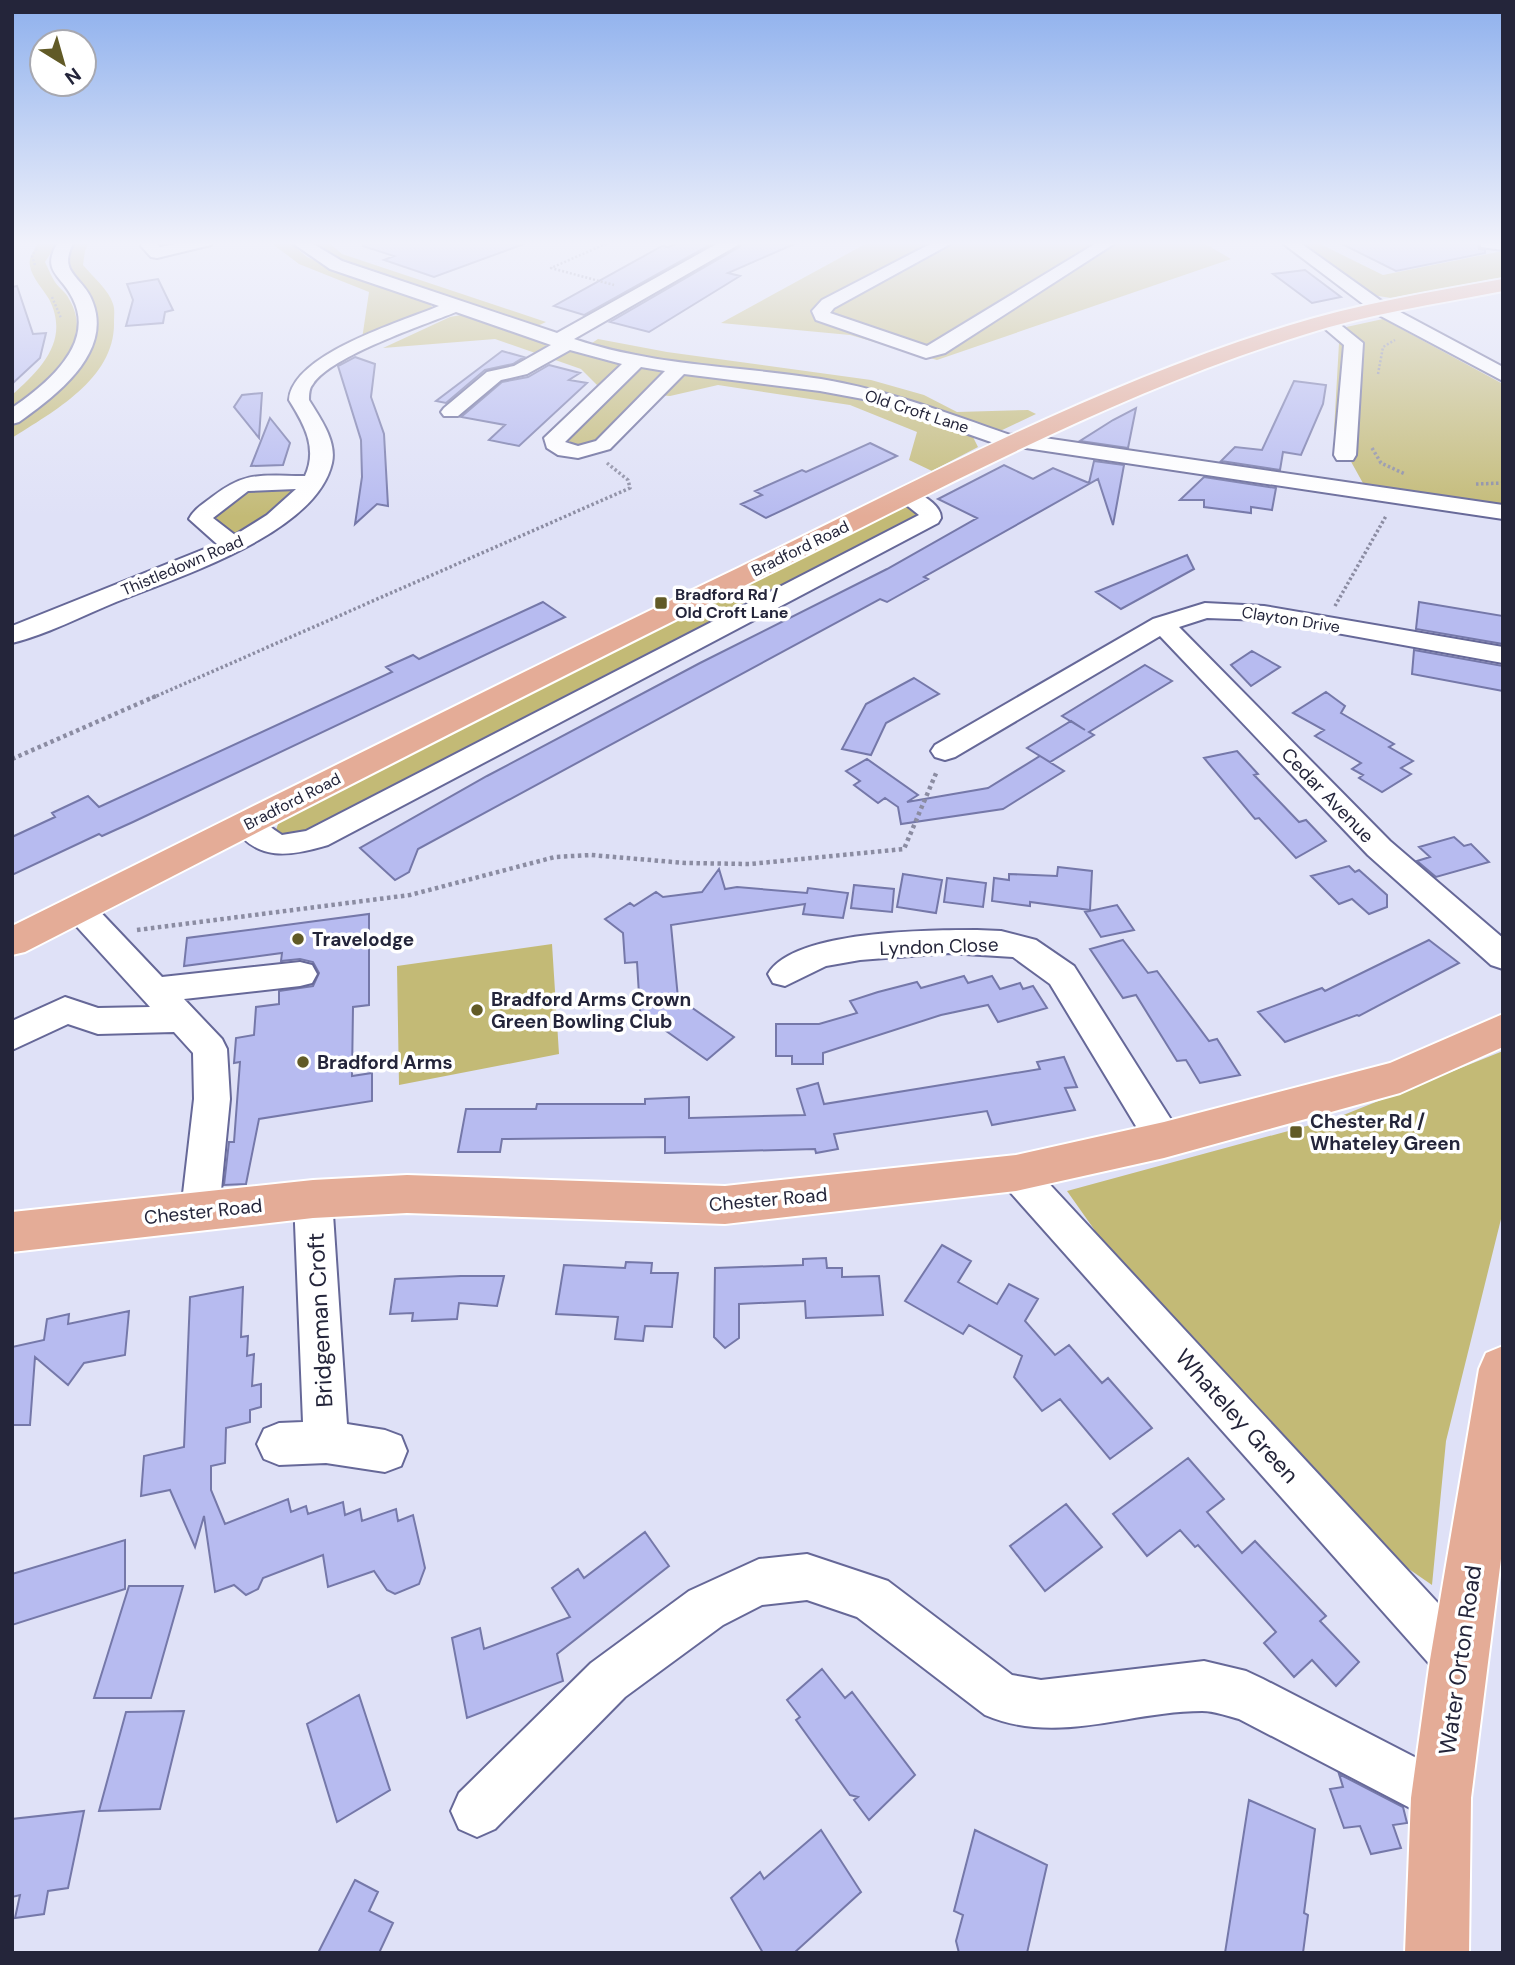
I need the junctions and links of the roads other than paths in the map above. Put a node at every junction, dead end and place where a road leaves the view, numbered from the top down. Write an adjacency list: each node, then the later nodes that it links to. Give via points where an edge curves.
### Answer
1 (86, 334): 15 (street, via 75,362)
2 (392, 334): 17 (street, via 327,363 301,386 299,400 322,447)
3 (535, 334): 10 (street, Old Croft Lane)
4 (577, 334): 10 (street)
5 (873, 334): 6 (street, via 926,352)
6 (962, 334)
7 (1285, 334): 16 (main road, Bradford Road, via 1133,388)
8 (1342, 334): 18 (street, via 1354,343 1344,467)
9 (1425, 334): 13 (street)
10 (562, 343): 11 (street, Old Croft Lane); 14 (street, via 520,370 494,376)
11 (636, 361): 12 (street, Old Croft Lane); 12 (street, via 555,438 554,444 575,453 603,445)
12 (679, 368): 16 (street, Old Croft Lane, via 879,396)
13 (1503, 375)
14 (451, 412)
15 (12, 418)
16 (1014, 441): 18 (street, Old Croft Lane); 19 (main road, Bradford Road)
17 (314, 482): 21 (street, Thistledown Road, via 275,520); 21 (street, via 249,483 201,515 200,519)
18 (1322, 486): 20 (street, Old Croft Lane)
19 (906, 496): 26 (main road, Bradford Road); 26 (street, via 930,512 930,518 317,838 289,846 272,845)
20 (1503, 512)
21 (234, 546): 23 (street, Thistledown Road)
22 (1162, 624): 24 (street, Clayton Drive, via 1205,610 1237,610); 25 (street, Clayton Drive); 29 (street, Cedar Avenue, via 1379,848)
23 (12, 635)
24 (1503, 655)
25 (945, 751)
26 (247, 824): 27 (main road, Bradford Road)
27 (79, 909): 28 (main road, Bradford Road); 32 (street)
28 (12, 942)
29 (1503, 957)
30 (300, 974): 32 (street)
31 (785, 974): 36 (street, Lyndon Close, via 818,957 863,948 971,941 1020,946 1062,975)
32 (154, 990): 33 (street)
33 (183, 1019): 35 (street, via 98,1021 65,1010); 39 (street, via 210,1049 212,1099)
34 (1503, 1029): 36 (main road, Chester Road, via 1400,1077)
35 (12, 1037)
36 (1164, 1140): 37 (main road, Chester Road)
37 (1016, 1173): 38 (main road, Chester Road, via 725,1205 407,1194); 45 (street, Whateley Green)
38 (313, 1199): 39 (main road, Chester Road); 42 (street, Bridgeman Croft)
39 (200, 1211): 40 (main road, Chester Road)
40 (12, 1232)
41 (1503, 1369): 45 (main road, Water Orton Road)
42 (326, 1442): 43 (street); 44 (street)
43 (279, 1444)
44 (384, 1451)
45 (1458, 1660): 46 (main road, Water Orton Road)
46 (1441, 1798): 47 (street, via 1246,1696 1204,1686 1041,1705 1002,1698 871,1598 807,1577 759,1582 706,1608 608,1680); 48 (main road, Water Orton Road)
47 (477, 1811)
48 (1437, 1953)

